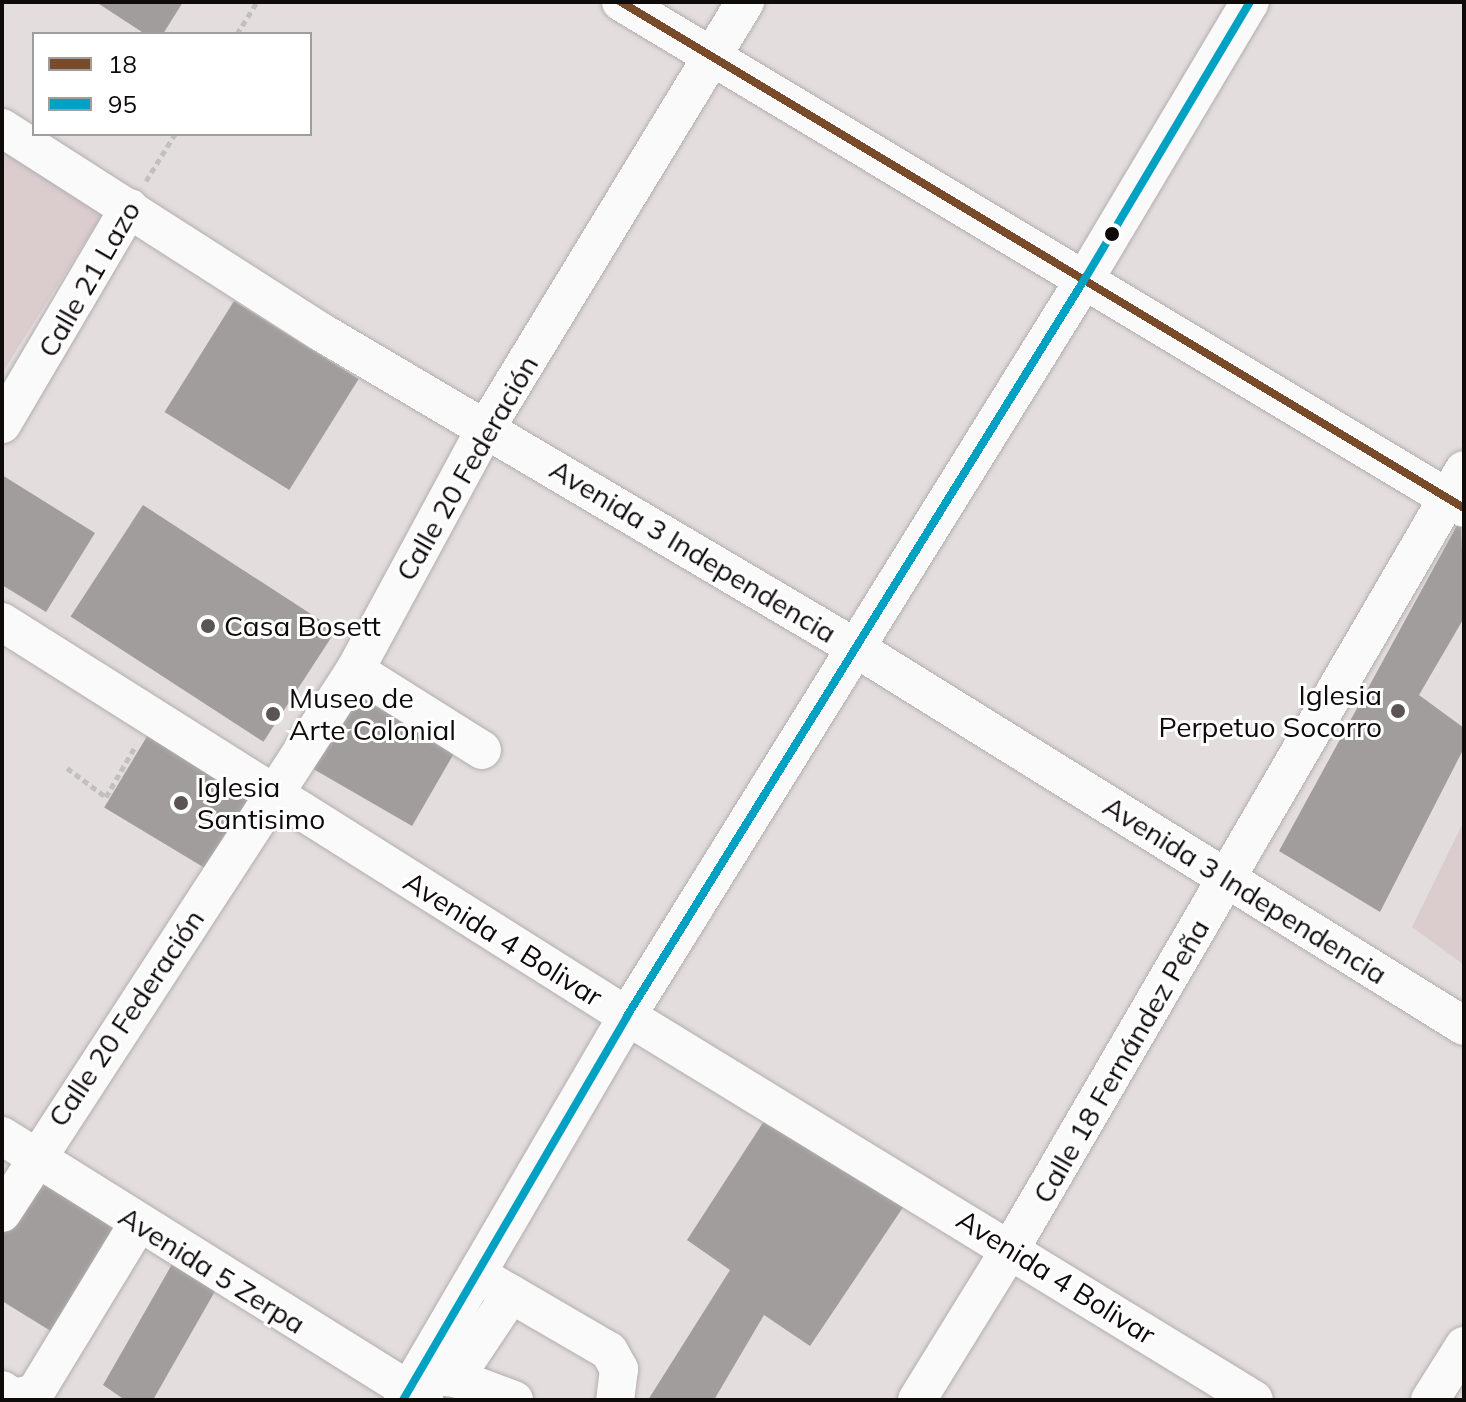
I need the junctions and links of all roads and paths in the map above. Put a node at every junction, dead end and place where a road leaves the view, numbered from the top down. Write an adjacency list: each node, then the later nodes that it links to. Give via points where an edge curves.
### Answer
1 (257, 2): 5 (path)
2 (621, 2): 6 (street)
3 (745, 2): 6 (street, Calle 20 Federación)
4 (1250, 2): 10 (street)
5 (238, 32)
6 (713, 59): 10 (street); 12 (street, Calle 20 Federación)
7 (2, 128): 9 (street, Avenida 3 Independencia)
8 (174, 136): 9 (path, Calle 21 Lazo)
9 (129, 208): 11 (street, Calle 21 Lazo); 12 (street, Avenida 3 Independencia, via 321,332)
10 (1086, 277): 13 (street); 15 (street)
11 (2, 424)
12 (486, 428): 15 (street, Avenida 3 Independencia); 16 (street, Calle 20 Federación)
13 (1459, 492): 21 (street, Calle 18 Fernández Peña)
14 (2, 622): 17 (street, Avenida 4 Bolivar)
15 (854, 647): 21 (street, Avenida 3 Independencia); 22 (street)
16 (355, 670): 18 (street); 20 (street, Calle 20 Federación)
17 (152, 716): 19 (path, via 106,797); 20 (street, Avenida 4 Bolivar)
18 (482, 750)
19 (67, 768)
20 (274, 795): 22 (street, Avenida 4 Bolivar); 25 (street, Calle 20 Federación)
21 (1227, 880): 23 (street, Avenida 3 Independencia); 28 (street, Calle 18 Fernández Peña)
22 (627, 1016): 28 (street, Avenida 4 Bolivar); 29 (street)
23 (1464, 1026)
24 (2, 1136): 25 (street, Avenida 5 Zerpa)
25 (34, 1156): 26 (street, Calle 20 Federación); 27 (street, Avenida 5 Zerpa)
26 (2, 1213)
27 (137, 1225): 31 (street, Avenida 5 Zerpa); 32 (street, via 35,1393 14,1398)
28 (1011, 1248): 35 (street, Calle 18 Fernández Peña); 36 (street, Avenida 4 Bolivar)
29 (495, 1285): 31 (street); 34 (street, via 609,1351 619,1369)
30 (1464, 1346): 37 (street)
31 (422, 1389): 33 (street, Avenida 5 Zerpa)
32 (2, 1390)
33 (514, 1400)
34 (615, 1400)
35 (917, 1400)
36 (1254, 1400)
37 (1430, 1400)

